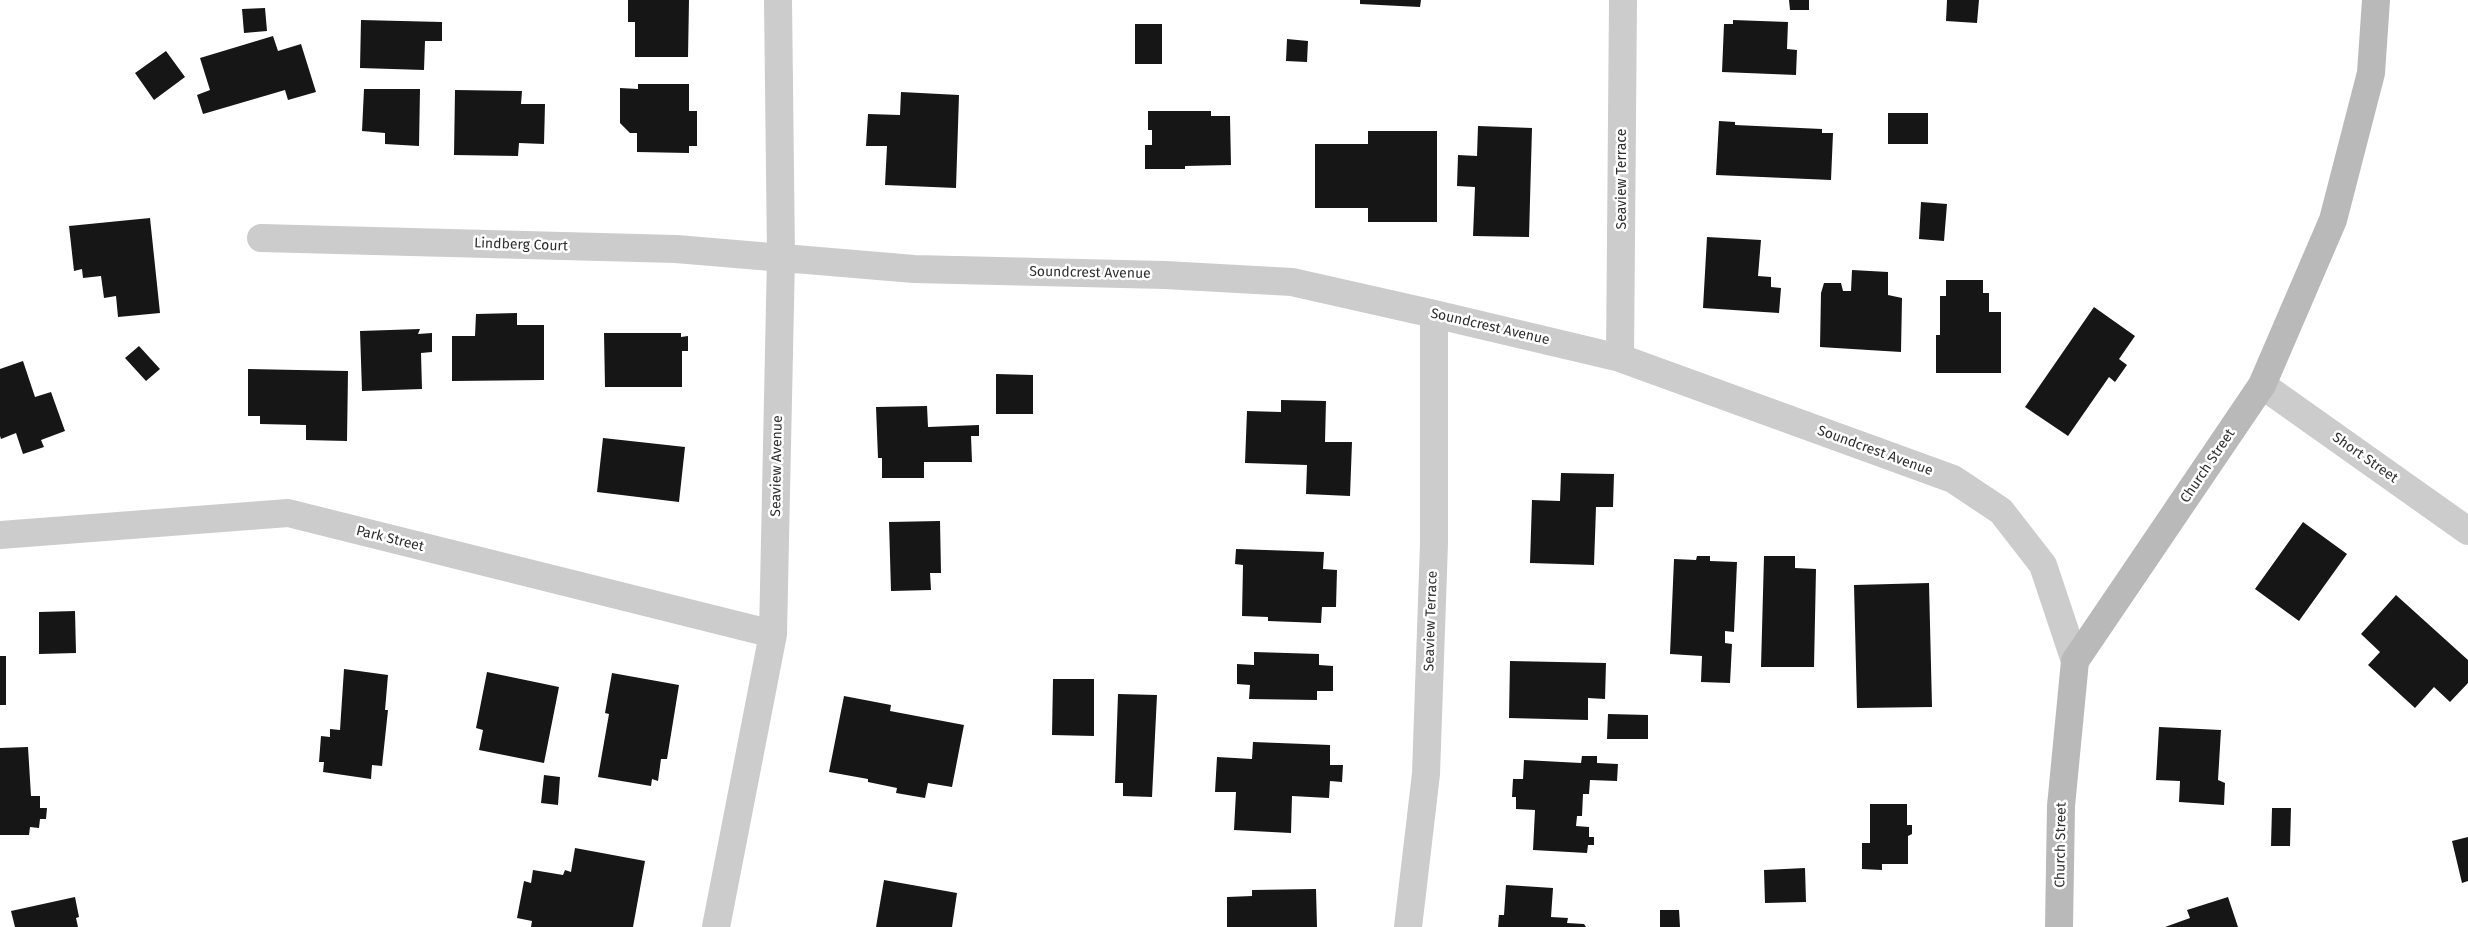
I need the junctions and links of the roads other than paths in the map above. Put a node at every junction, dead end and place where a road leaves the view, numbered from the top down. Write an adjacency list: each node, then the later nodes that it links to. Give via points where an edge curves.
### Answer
1 (778, 0): 5 (street, Seaview Avenue)
2 (1623, 0): 7 (street, Seaview Terrace)
3 (2376, 0): 8 (main road, Church Street, via 2371,73 2333,220)
4 (261, 238): 5 (street, Lindberg Court, via 676,249)
5 (781, 257): 6 (street, Soundcrest Avenue, via 914,269 1165,274 1292,282); 11 (street, Seaview Avenue)
6 (1434, 314): 7 (street, Soundcrest Avenue); 14 (street, Seaview Terrace, via 1434,543 1426,774)
7 (1620, 358): 12 (street, Soundcrest Avenue, via 1953,479 2001,511 2043,565)
8 (2262, 386): 9 (street, Short Street); 12 (main road, Church Street)
9 (2468, 531)
10 (0, 535): 11 (street, Park Street, via 288,513)
11 (773, 634): 13 (street, Seaview Avenue)
12 (2075, 661): 15 (main road, Church Street, via 2061,806)
13 (716, 927)
14 (1408, 927)
15 (2059, 927)

